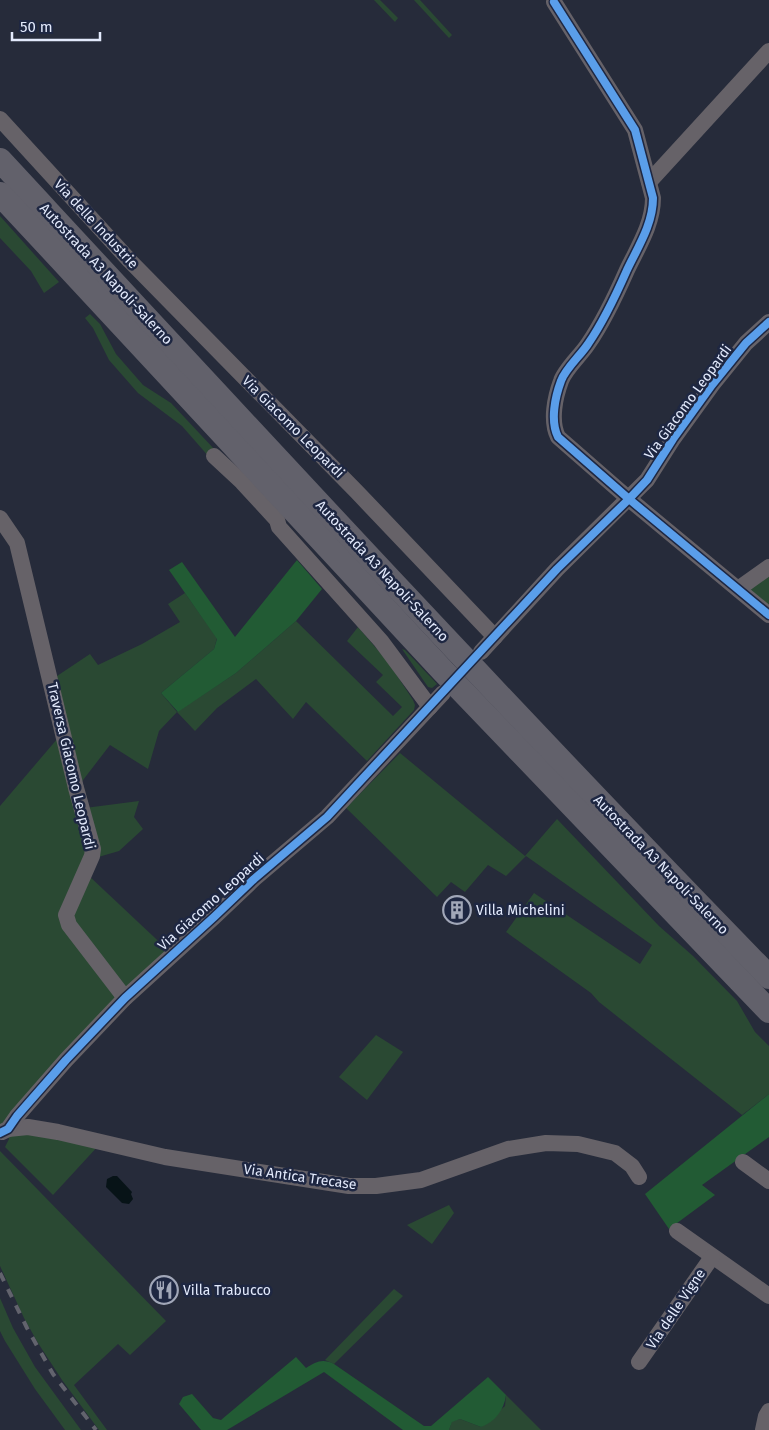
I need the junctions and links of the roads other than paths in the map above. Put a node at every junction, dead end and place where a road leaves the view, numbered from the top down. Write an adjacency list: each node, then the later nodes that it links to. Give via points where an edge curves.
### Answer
1 (554, 2): 5 (street, via 635,130)
2 (769, 51): 5 (street)
3 (0, 119): 8 (street, Via delle Industrie)
4 (0, 160): 19 (highway, Autostrada A3 Napoli-Salerno, via 392,582)
5 (649, 182): 10 (street, via 653,208 649,223 598,329 561,380 553,421 558,437)
6 (0, 194): 21 (highway, Autostrada A3 Napoli-Salerno, via 443,671)
7 (769, 322): 10 (street, Via Giacomo Leopardi, via 723,371 647,480)
8 (193, 326): 15 (street, Via Giacomo Leopardi, via 358,492)
9 (214, 456): 18 (street, via 277,520 279,527 392,654)
10 (629, 499): 13 (street); 15 (street, Via Giacomo Leopardi, via 568,558)
11 (0, 518): 20 (street, Traversa Giacomo Leopardi, via 17,543 92,849 92,856 66,915 69,925)
12 (769, 568): 13 (street)
13 (738, 589): 14 (street)
14 (769, 615)
15 (495, 637): 16 (street, Via Giacomo Leopardi)
16 (481, 652)
17 (443, 693): 18 (street, Via Giacomo Leopardi)
18 (430, 707): 20 (street, Via Giacomo Leopardi, via 327,817 254,879)
19 (769, 977)
20 (125, 998): 22 (street, Via Giacomo Leopardi)
21 (769, 1011)
22 (4, 1131): 24 (street, Via Antica Trecase, via 28,1127 165,1157 349,1186 421,1180 508,1149 546,1143 578,1144 615,1153 632,1166)
23 (743, 1162): 25 (street)
24 (639, 1177)
25 (769, 1181)
26 (677, 1232): 27 (street, Via delle Vigne)
27 (712, 1256): 28 (street, Via delle Vigne); 29 (street, Via delle Vigne)
28 (769, 1296)
29 (640, 1362)
30 (769, 1411): 31 (street)
31 (763, 1430)

